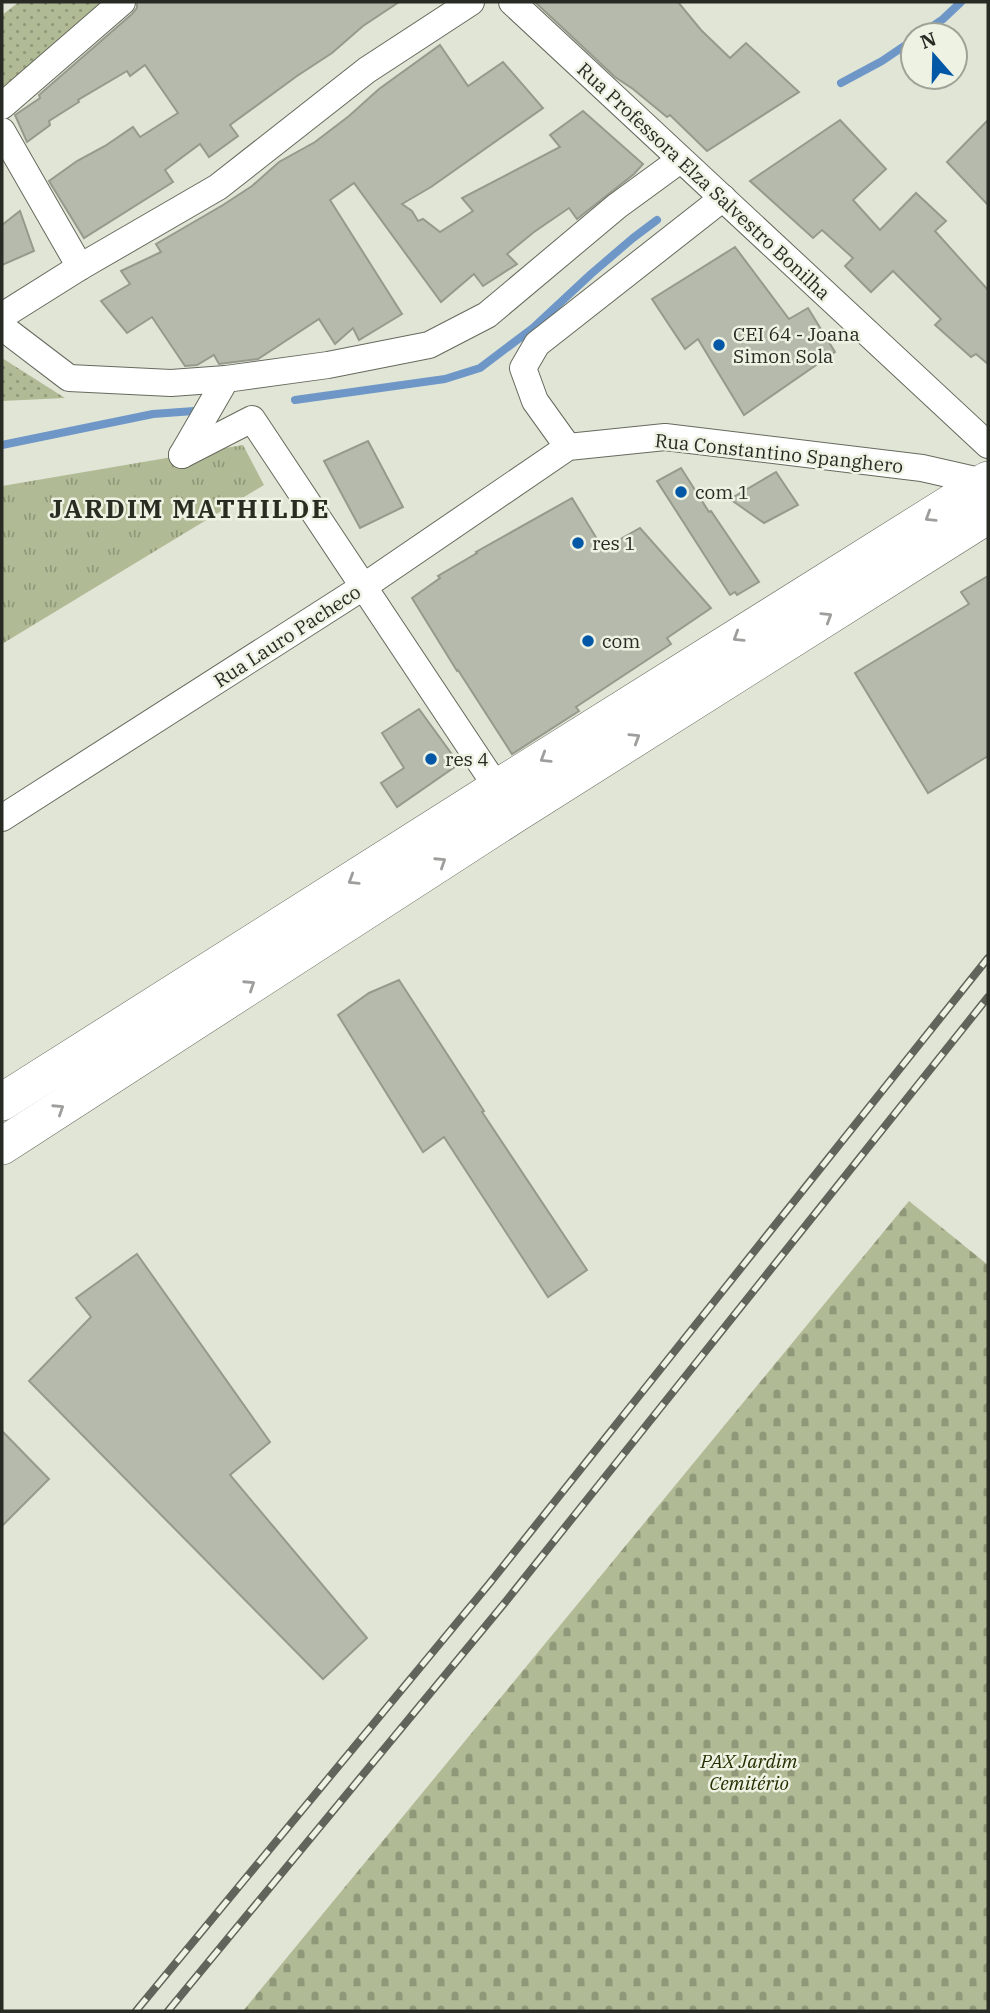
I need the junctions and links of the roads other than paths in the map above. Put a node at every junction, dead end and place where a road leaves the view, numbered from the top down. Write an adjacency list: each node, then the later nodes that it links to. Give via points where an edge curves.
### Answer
1 (122, 2): 4 (street)
2 (471, 2): 8 (street, via 367,70 218,187)
3 (512, 2): 6 (street, Rua Professora Elza Salvestro Bonilha)
4 (2, 106)
5 (2, 131): 8 (street)
6 (680, 160): 7 (street, Rua Professora Elza Salvestro Bonilha); 11 (street, via 617,206 487,315 429,345)
7 (723, 198): 12 (street, Rua Professora Elza Salvestro Bonilha); 13 (street, via 537,344 523,368 535,401)
8 (80, 267): 9 (street)
9 (2, 316)
10 (2, 327): 11 (street, via 69,378 171,383)
11 (226, 379): 15 (street, via 183,456 252,419)
12 (988, 445)
13 (568, 447): 14 (street, Rua Constantino Spanghero, via 665,437 922,468); 15 (street, Rua Lauro Pacheco)
14 (987, 490): 16 (main road)
15 (363, 587): 16 (street); 17 (street, Rua Lauro Pacheco)
16 (500, 792): 18 (main road, one-way to 18); 19 (main road, one-way to 16)
17 (2, 818)
18 (2, 1102)
19 (2, 1146)

